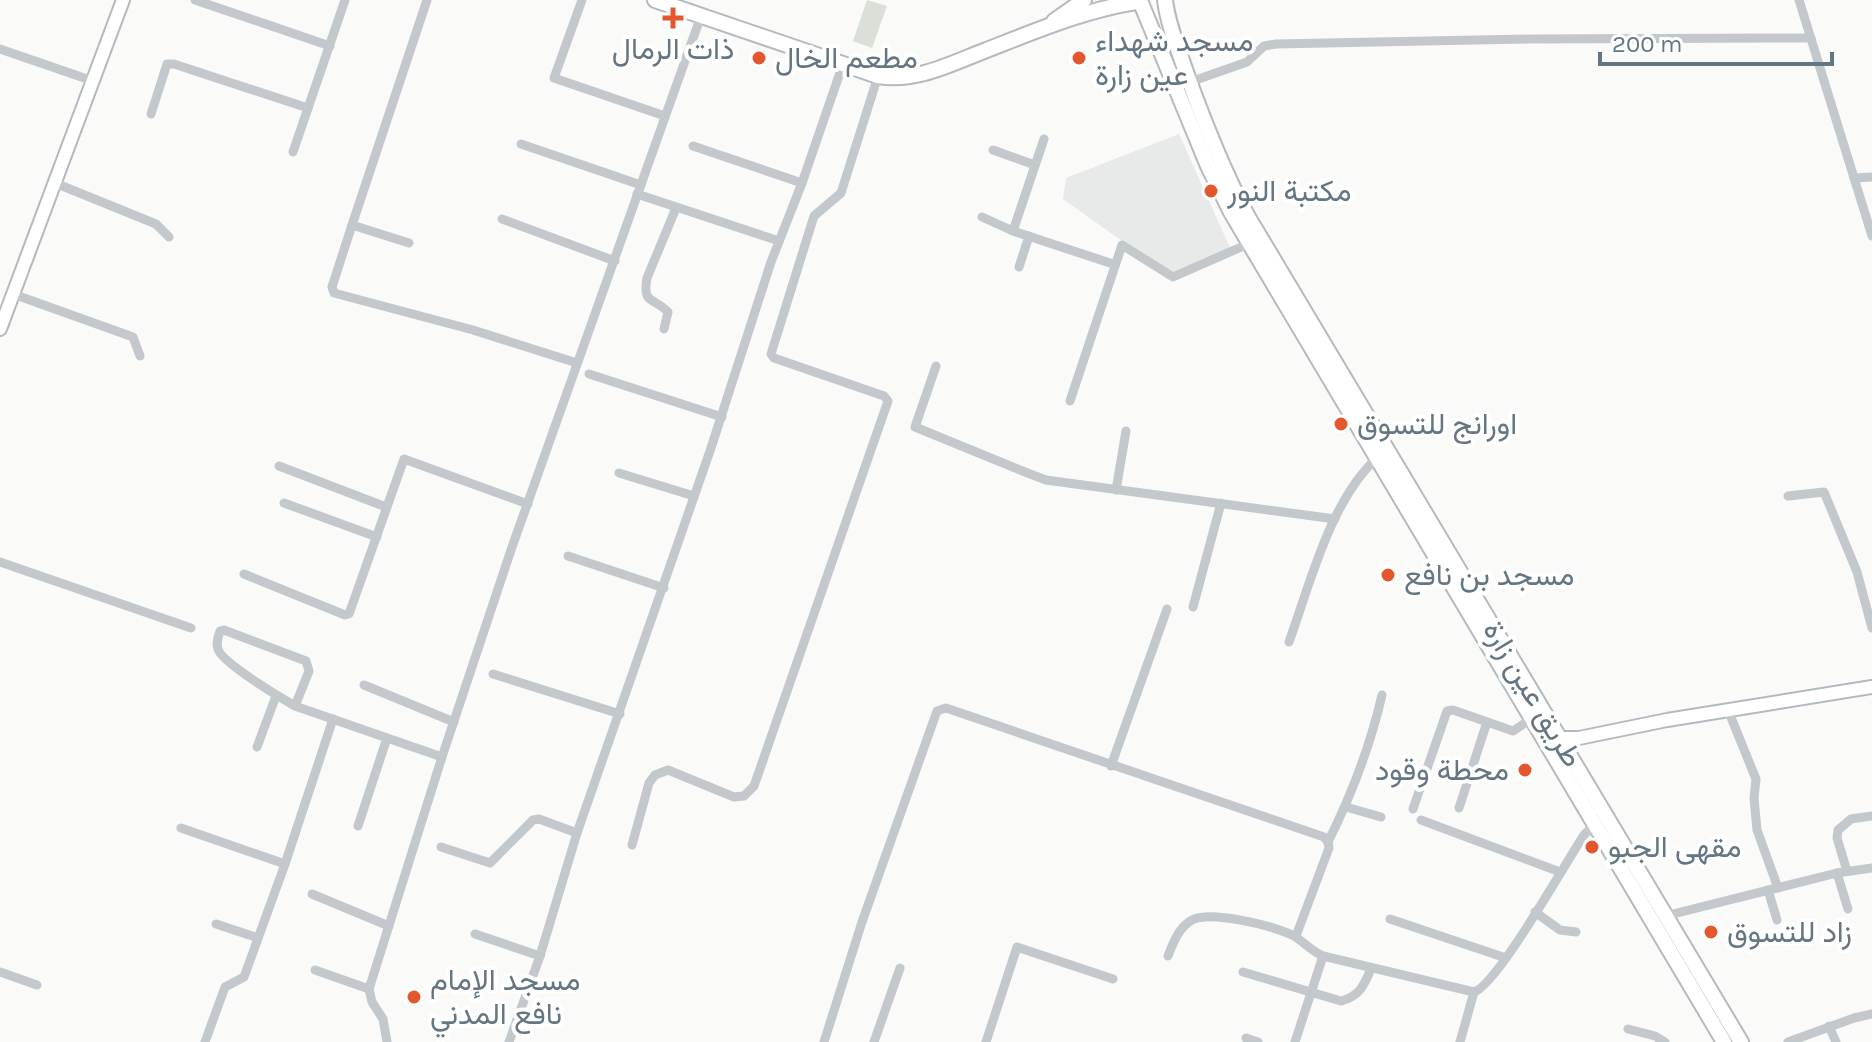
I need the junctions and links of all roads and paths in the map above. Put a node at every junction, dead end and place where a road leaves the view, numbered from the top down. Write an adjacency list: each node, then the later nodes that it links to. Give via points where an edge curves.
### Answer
1 (123, 0): 20 (main road)
2 (195, 0): 16 (street)
3 (345, 0): 16 (street)
4 (427, 0): 39 (street)
5 (582, 0): 24 (street, via 554,78)
6 (655, 0): 11 (main road)
7 (1084, 0): 14 (main road)
8 (1165, 0): 12 (main road, طريق عين زارة)
9 (1799, 0): 15 (street)
10 (1141, 1): 13 (main road, طريق عين زارة); 14 (main road)
11 (701, 16): 18 (main road); 24 (street)
12 (1167, 17): 13 (main road, via 1156,17); 21 (main road, طريق عين زارة)
13 (1151, 24): 46 (main road, طريق عين زارة, via 1208,166)
14 (1048, 27): 19 (main road, via 928,73 900,79)
15 (1811, 38): 21 (street, via 1269,44 1247,62); 32 (street)
16 (330, 46): 22 (street)
17 (0, 49): 20 (street)
18 (843, 64): 19 (main road); 34 (street)
19 (878, 76): 112 (street, via 841,193 814,216 771,354 888,401 754,786 734,797 668,770 661,772 649,783)
20 (93, 81): 33 (main road)
21 (1190, 82): 96 (main road, طريق عين زارة, via 1248,217)
22 (308, 108): 23 (street, via 167,64); 29 (street)
23 (151, 114)
24 (665, 116): 35 (street)
25 (1044, 139): 30 (street)
26 (521, 144): 35 (street)
27 (693, 146): 34 (street)
28 (993, 150): 30 (street)
29 (293, 152)
30 (1035, 165): 40 (street)
31 (1872, 177): 32 (street)
32 (1854, 178): 42 (street)
33 (55, 183): 43 (street, via 156,224); 50 (main road)
34 (802, 183): 44 (street)
35 (639, 189): 36 (street); 47 (street)
36 (676, 208): 44 (street); 53 (street, via 645,290 649,300 668,312)
37 (982, 217): 40 (street)
38 (502, 219): 47 (street)
39 (352, 225): 45 (street); 55 (street, via 334,293)
40 (1013, 231): 41 (street)
41 (1029, 236): 48 (street); 49 (street)
42 (1872, 236)
43 (169, 237)
44 (779, 241): 59 (street)
45 (409, 243)
46 (1248, 244): 48 (street, via 1173,277 1123,244); 61 (main road, طريق عين زارة)
47 (615, 261): 55 (street)
48 (1113, 264): 58 (street)
49 (1019, 267)
50 (13, 294): 51 (main road); 54 (street, via 133,337)
51 (3, 310): 52 (main road)
52 (0, 329)
53 (664, 329)
54 (140, 356)
55 (577, 363): 69 (street)
56 (936, 366): 64 (street, via 917,429 1046,480)
57 (589, 374): 59 (street)
58 (1070, 401)
59 (722, 417): 65 (street)
60 (1126, 431): 64 (street)
61 (1377, 458): 71 (street, via 1356,481); 91 (main road, طريق عين زارة)
62 (279, 466): 70 (street)
63 (619, 473): 65 (street)
64 (1116, 490): 68 (street)
65 (694, 496): 76 (street)
66 (1788, 496): 80 (street, via 1824,492 1857,572)
67 (284, 503): 72 (street)
68 (1221, 503): 71 (street); 77 (street)
69 (528, 504): 70 (street, via 408,459 401,463); 92 (street)
70 (386, 507): 72 (street)
71 (1335, 519): 81 (street)
72 (377, 537): 75 (street, via 349,614)
73 (568, 556): 76 (street)
74 (0, 562): 79 (street)
75 (244, 574)
76 (664, 588): 89 (street)
77 (1193, 607)
78 (1167, 609): 100 (street)
79 (191, 628)
80 (1872, 628)
81 (1289, 642)
82 (493, 674): 89 (street)
83 (364, 685): 92 (street)
84 (1872, 687): 88 (main road)
85 (1382, 695): 101 (street)
86 (276, 696): 87 (street); 87 (street, via 221,656 217,641 222,629 306,661 309,671); 97 (street)
87 (295, 706): 90 (street)
88 (1728, 710): 94 (main road); 118 (street, via 1756,779 1757,830)
89 (620, 714): 110 (street)
90 (333, 719): 95 (street); 114 (street)
91 (1531, 719): 93 (street, via 1513,731); 107 (main road, طريق عين زارة)
92 (454, 722): 98 (street)
93 (1487, 722): 102 (street); 103 (street, via 1447,711)
94 (1585, 737): 96 (main road); 99 (main road)
95 (387, 738): 98 (street); 108 (street)
96 (1560, 738): 99 (main road, طريق عين زارة)
97 (257, 747)
98 (442, 757): 126 (street)
99 (1571, 758): 122 (main road, طريق عين زارة)
100 (1111, 766): 111 (street); 153 (street, via 946,708 937,711)
101 (1346, 807): 105 (street); 111 (street)
102 (1459, 808)
103 (1413, 809)
104 (1872, 816): 117 (street, via 1851,819 1838,830)
105 (1381, 817)
106 (1421, 820): 116 (street)
107 (1594, 825): 116 (street); 149 (main road, طريق عين زارة)
108 (358, 826)
109 (181, 828): 114 (street)
110 (577, 833): 113 (street, via 536,819 490,863); 131 (street)
111 (1328, 842): 129 (street)
112 (632, 845)
113 (441, 847)
114 (285, 864): 130 (street)
115 (1872, 868): 117 (street)
116 (1560, 872): 121 (street)
117 (1842, 872): 118 (street); 120 (street)
118 (1773, 889): 122 (street); 124 (street)
119 (312, 894): 126 (street)
120 (1848, 909)
121 (1535, 912): 127 (street, via 1560,930); 134 (street)
122 (1665, 916): 160 (main road, طريق عين زارة)
123 (1390, 919): 134 (street)
124 (1777, 920)
125 (216, 924): 130 (street)
126 (389, 926): 142 (street)
127 (1576, 932)
128 (475, 934): 131 (street)
129 (1296, 936): 132 (street, via 1203,917 1181,930); 133 (street)
130 (258, 938): 150 (street, via 244,977 225,987)
131 (540, 956): 152 (street)
132 (1168, 956)
133 (1323, 956): 136 (street); 144 (street)
134 (1506, 958): 143 (street, via 1483,989)
135 (900, 968): 154 (street)
136 (1371, 969): 143 (street); 144 (street, via 1362,989 1347,999)
137 (315, 970): 142 (street)
138 (0, 972): 141 (street)
139 (1243, 972): 144 (street)
140 (1113, 979): 155 (street, via 1017,947)
141 (37, 985)
142 (369, 989): 151 (street)
143 (1474, 992): 158 (street)
144 (1312, 994): 157 (street)
145 (1872, 1014): 146 (street)
146 (1829, 1026): 161 (street); 162 (street)
147 (1628, 1029): 159 (street)
148 (1246, 1038): 156 (street)
149 (1718, 1039)
150 (205, 1042)
151 (387, 1042)
152 (509, 1042)
153 (824, 1042)
154 (874, 1042)
155 (986, 1042)
156 (1258, 1042)
157 (1295, 1042)
158 (1460, 1042)
159 (1665, 1042)
160 (1741, 1042)
161 (1788, 1042)
162 (1836, 1042)

